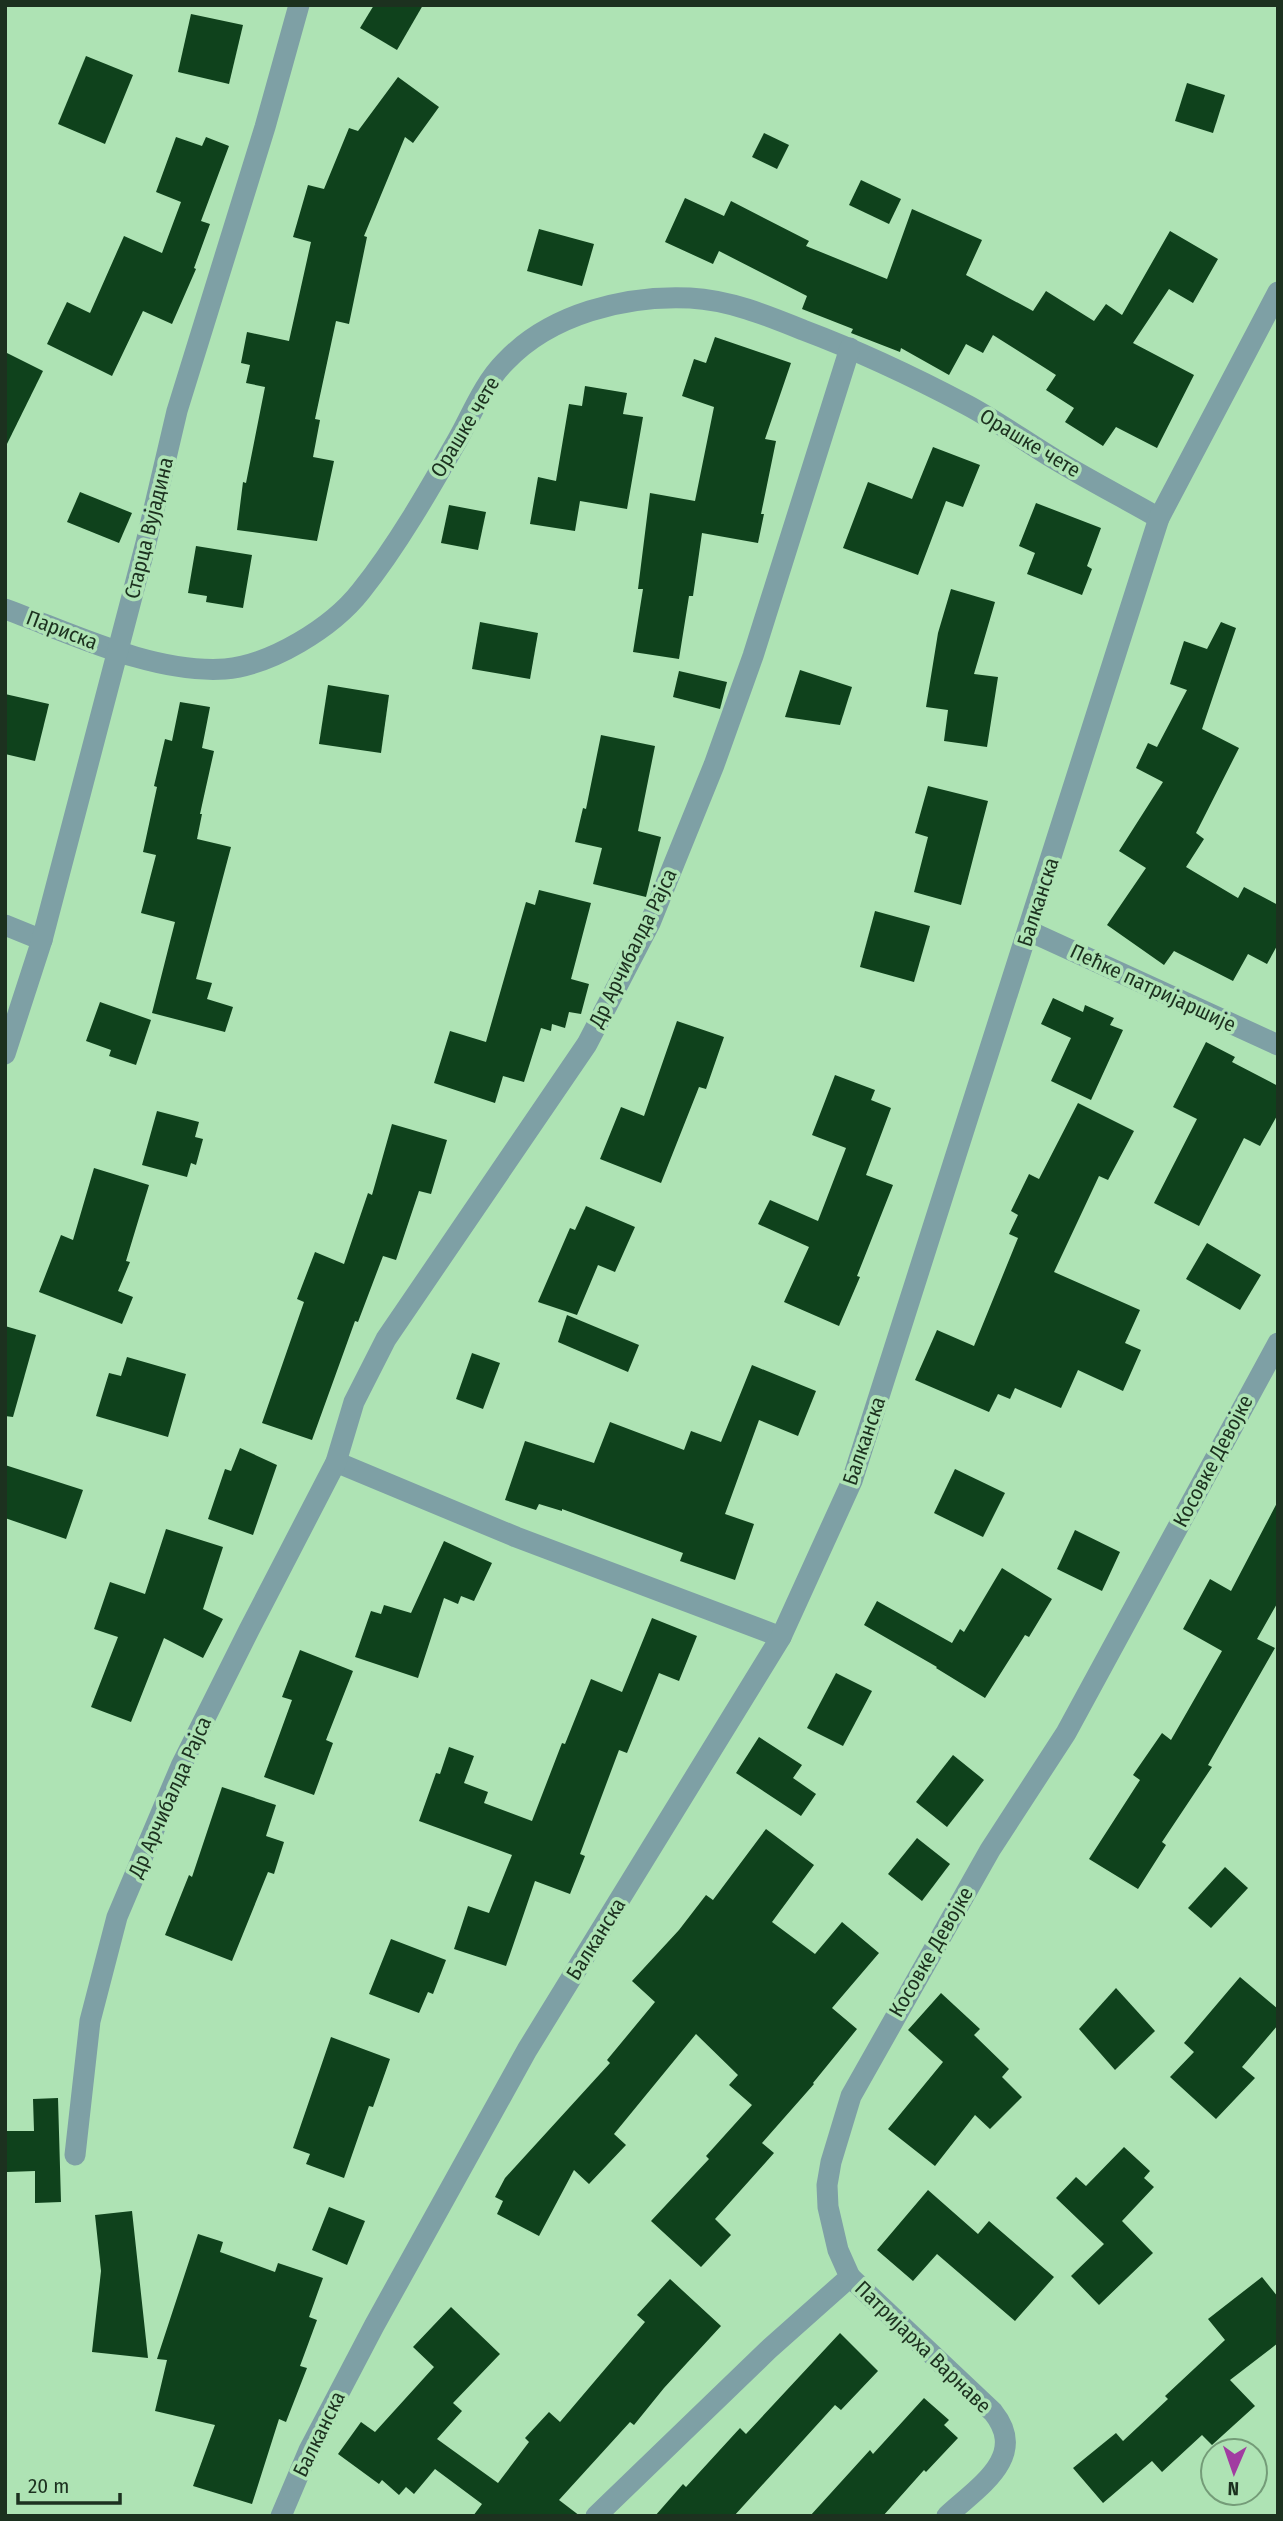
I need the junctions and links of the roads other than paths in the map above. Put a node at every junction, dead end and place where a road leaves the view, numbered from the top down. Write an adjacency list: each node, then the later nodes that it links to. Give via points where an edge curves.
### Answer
1 (299, 5): 6 (street, Старца Вујадина, via 177,411)
2 (1278, 292): 4 (street, Балканска)
3 (850, 348): 4 (street, Орашке чете, via 969,406); 6 (street, Орашке чете, via 748,309 691,298 647,299 571,318 544,330 504,362 360,593 310,636 270,657 227,669 162,663); 13 (street, Др Арчибалда Рајса, via 753,656 650,923 587,1044 386,1339 354,1402)
4 (1159, 517): 8 (street, Балканска)
5 (5, 608): 6 (street, Париска)
6 (118, 651): 9 (street, Старца Вујадина)
7 (5, 925): 9 (street)
8 (1029, 931): 10 (street, Пећке патријаршије); 14 (street, Балканска, via 852,1481)
9 (42, 940): 11 (street, Старца Вујадина)
10 (1278, 1045)
11 (5, 1054)
12 (1278, 1343): 16 (street, Косовке Девојке, via 1066,1733 990,1850 851,2096 827,2185 838,2250)
13 (337, 1462): 14 (street, via 516,1537); 15 (street, Др Арчибалда Рајса, via 181,1766 117,1917 90,2021)
14 (781, 1637): 17 (street, Балканска, via 527,2050 374,2326 309,2450)
15 (75, 2155)
16 (850, 2277): 18 (street); 19 (street, Патријарха Варнаве, via 993,2413 1005,2431 1007,2448 1002,2462)
17 (281, 2516)
18 (596, 2516)
19 (947, 2516)

